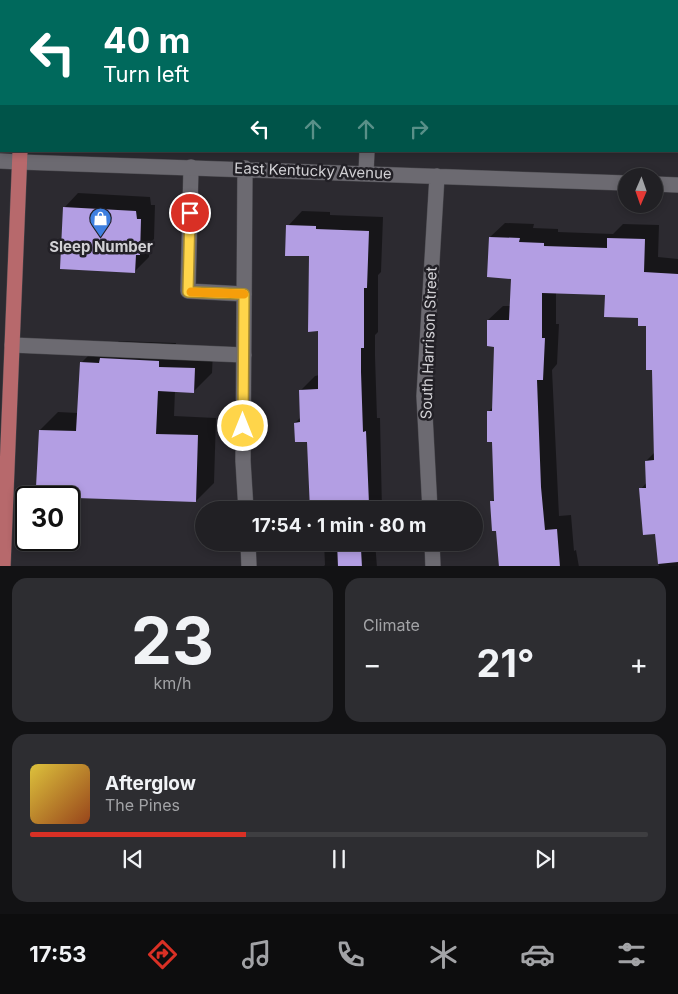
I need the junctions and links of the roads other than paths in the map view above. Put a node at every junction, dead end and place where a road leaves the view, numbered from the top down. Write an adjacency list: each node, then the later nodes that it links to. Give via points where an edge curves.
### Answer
1 (366, 152): 6 (street)
2 (20, 156): 3 (street, East Kentucky Avenue); 4 (street, East Kentucky Avenue); 12 (main road)
3 (0, 161)
4 (191, 166): 5 (street, East Kentucky Avenue); 11 (street, via 188,292)
5 (245, 168): 6 (street, East Kentucky Avenue); 11 (street)
6 (366, 173): 7 (street, East Kentucky Avenue)
7 (437, 176): 8 (street, East Kentucky Avenue); 15 (street, South Harrison Street, via 424,396)
8 (618, 183)
9 (663, 184): 10 (street)
10 (678, 185)
11 (244, 294): 13 (street)
12 (12, 345): 13 (street); 18 (main road)
13 (244, 355): 14 (street)
14 (245, 501)
15 (430, 501)
16 (248, 551): 19 (street)
17 (432, 551): 20 (street)
18 (3, 566)
19 (249, 566)
20 (433, 566)

